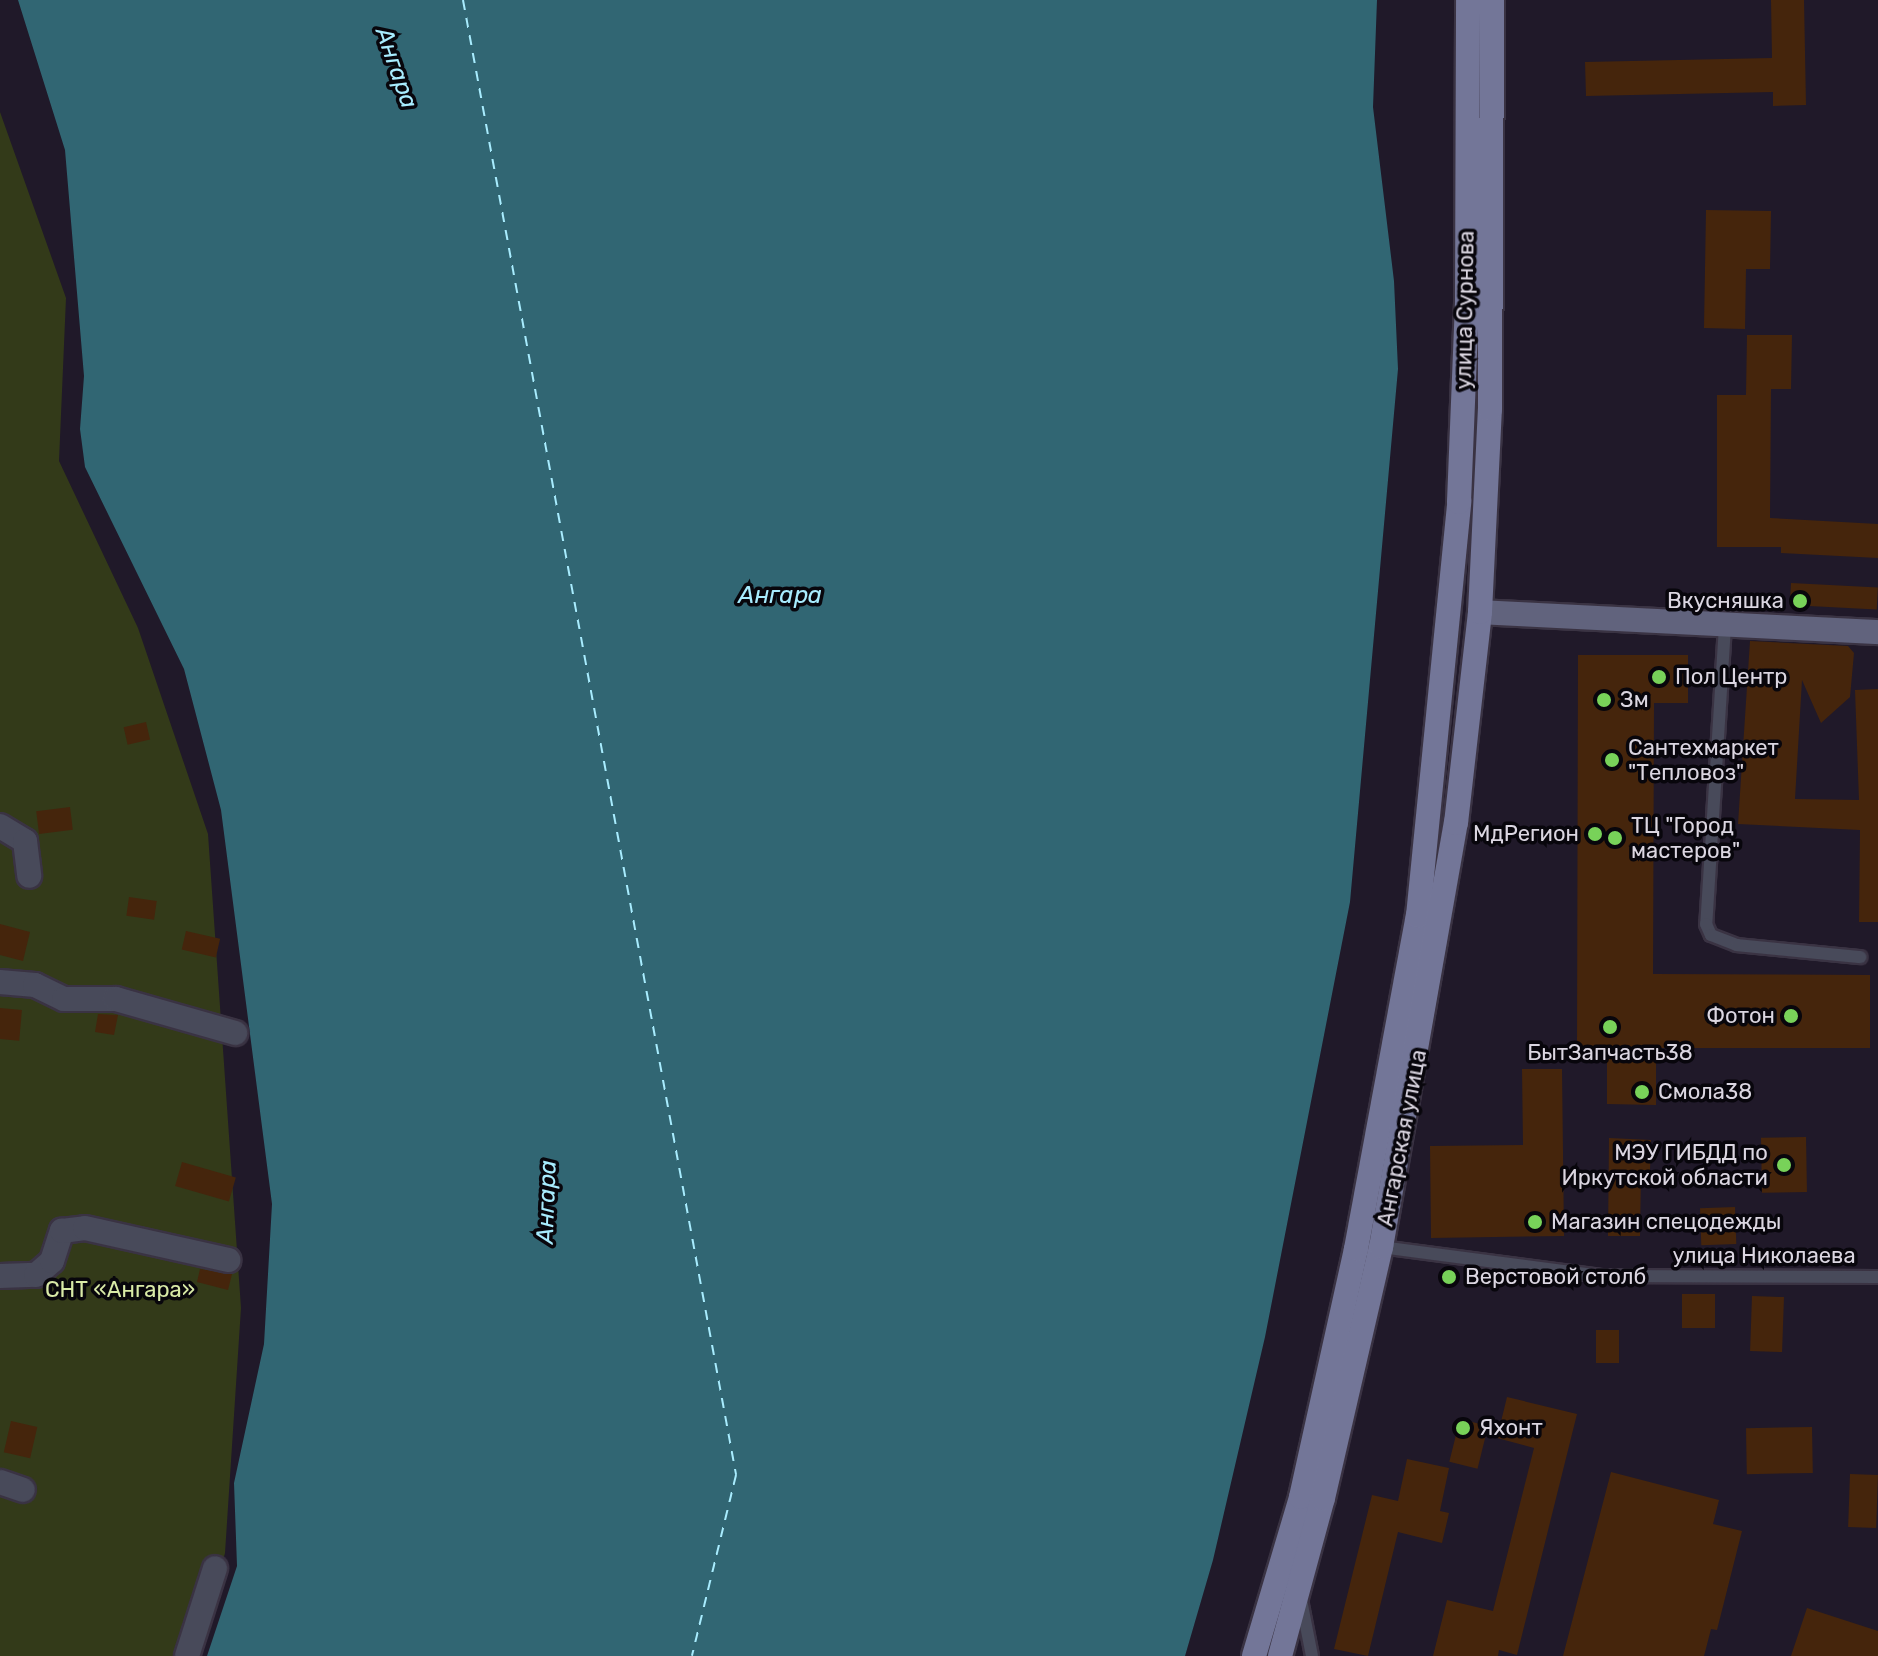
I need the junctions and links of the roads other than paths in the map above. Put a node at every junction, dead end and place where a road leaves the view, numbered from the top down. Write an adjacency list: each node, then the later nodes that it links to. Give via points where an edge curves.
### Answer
1 (1468, 0): 4 (main road, улица Сурнова, via 1467,300)
2 (1492, 0): 3 (main road, улица Сурнова, via 1494,294)
3 (1480, 612): 5 (main road); 12 (main road, Ангарская улица, via 1444,911)
4 (1450, 621): 21 (main road, Ангарская улица, via 1418,916 1390,1084 1301,1497)
5 (1725, 626): 6 (main road); 9 (lane, via 1706,924 1711,935 1737,945)
6 (1878, 632)
7 (0, 826): 8 (street, via 25,841)
8 (29, 876)
9 (1860, 957)
10 (0, 982): 11 (street, via 35,985 64,999 116,999)
11 (235, 1033)
12 (1381, 1247): 15 (lane, улица Николаева, via 1601,1276); 19 (main road, Ангарская улица)
13 (228, 1260): 14 (street, via 85,1228 62,1231 52,1261 36,1275)
14 (0, 1276)
15 (1878, 1277)
16 (0, 1482): 17 (street)
17 (23, 1490)
18 (215, 1568): 20 (street)
19 (1299, 1588): 22 (main road, Ангарская улица); 23 (lane)
20 (187, 1656)
21 (1254, 1656)
22 (1280, 1656)
23 (1312, 1656)

